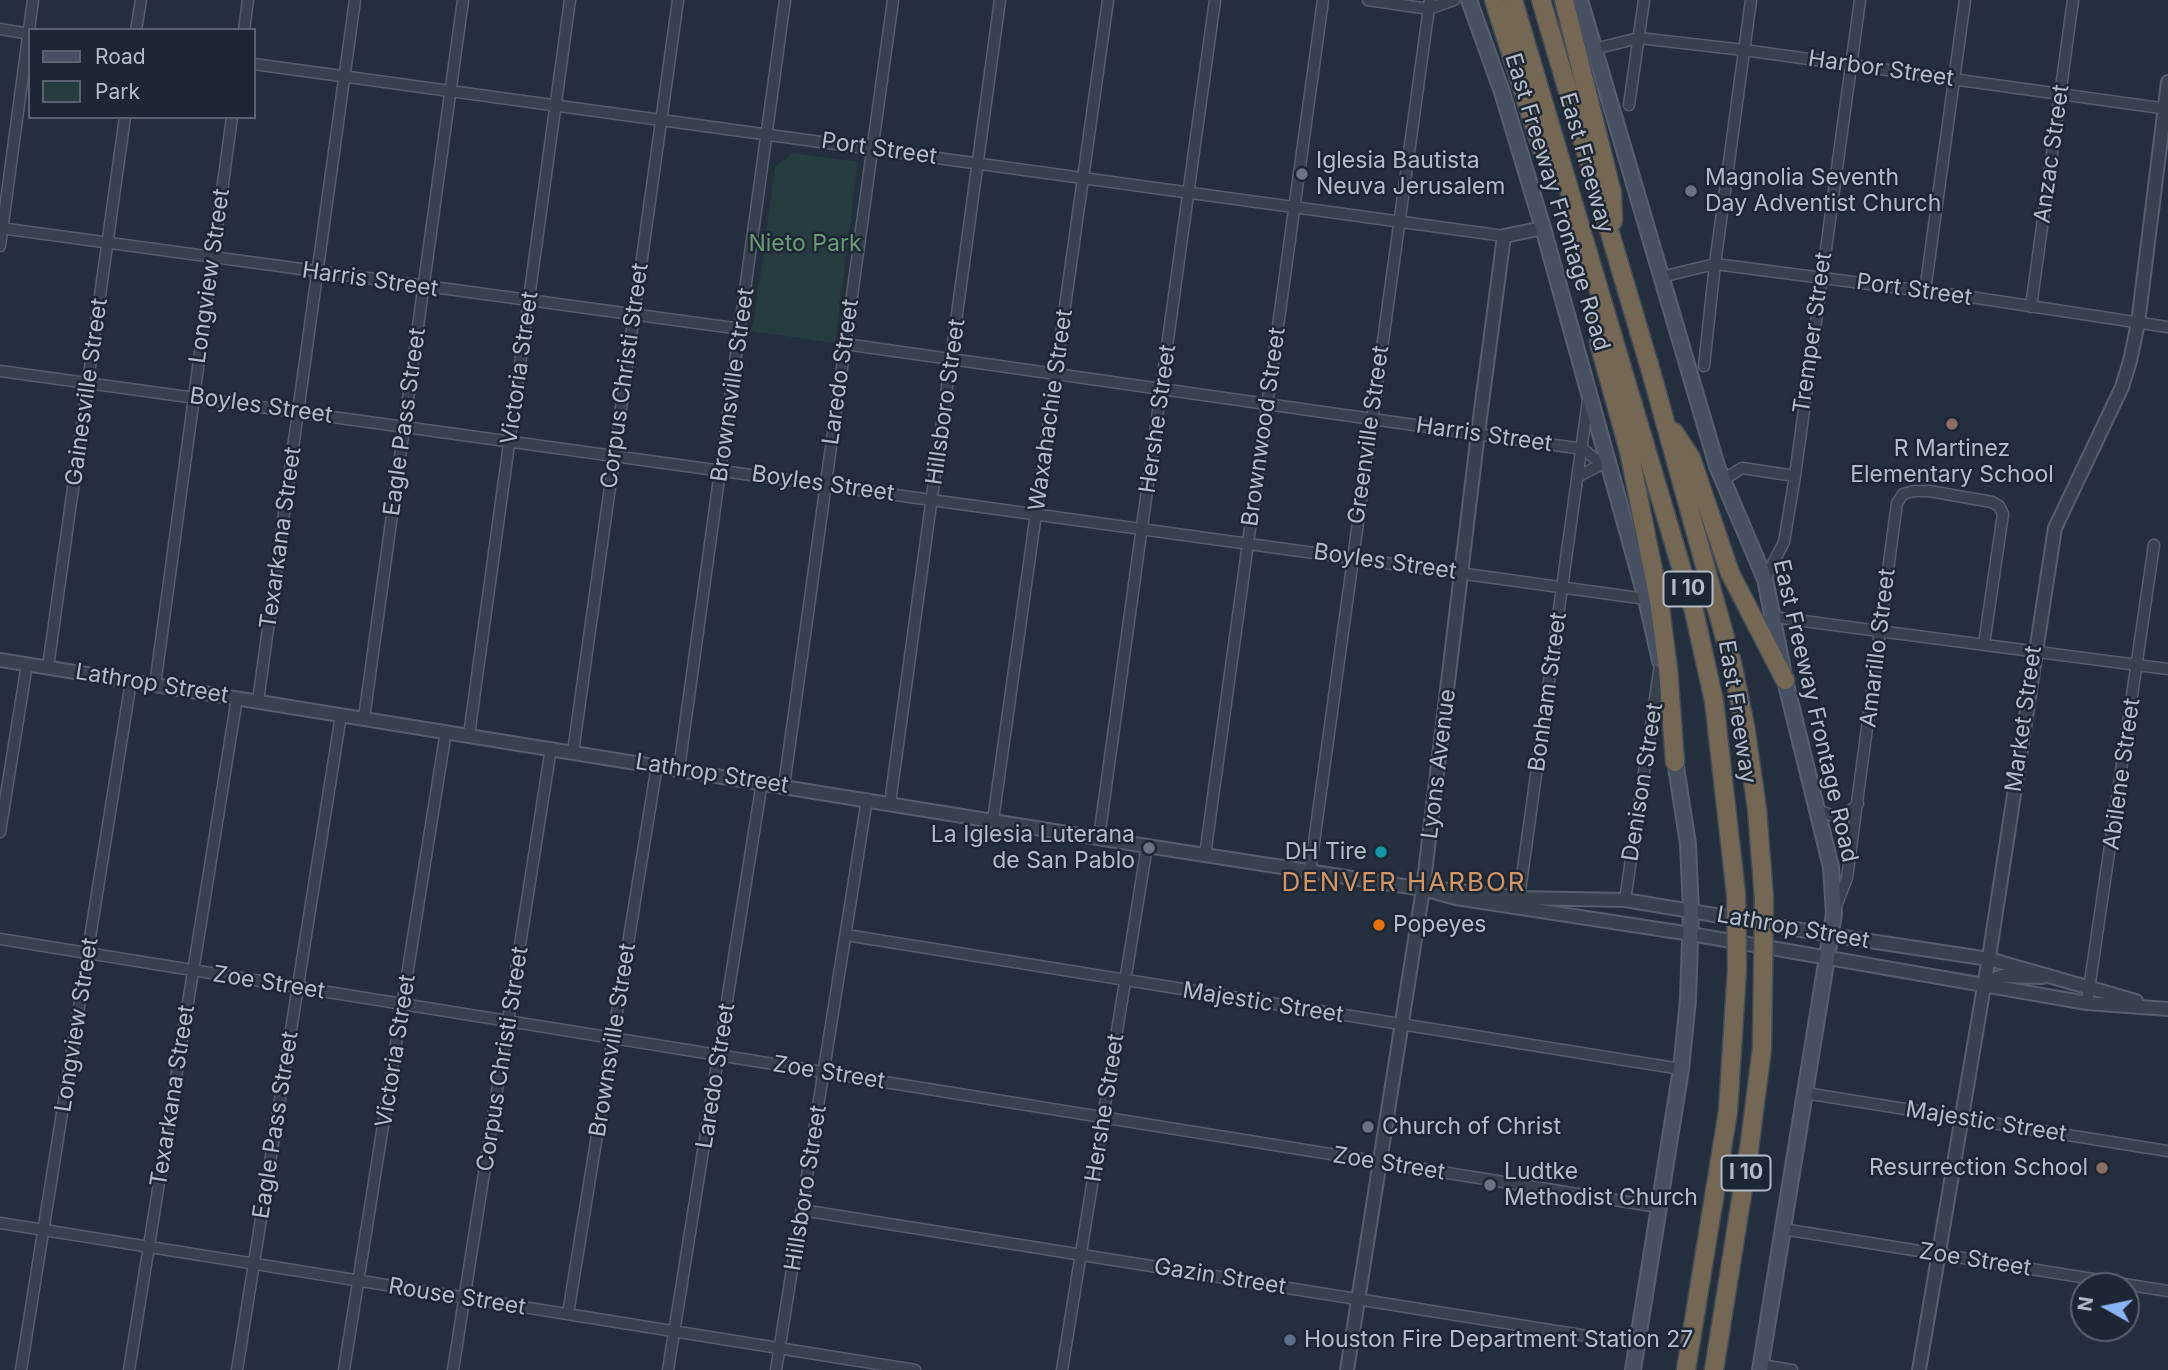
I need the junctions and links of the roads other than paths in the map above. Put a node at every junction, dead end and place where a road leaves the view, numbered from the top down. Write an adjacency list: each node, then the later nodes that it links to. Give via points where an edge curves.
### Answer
1 (33, 0): 28 (street)
2 (141, 0): 29 (street)
3 (248, 0): 30 (street)
4 (355, 0): 39 (street, Texarkana Street)
5 (463, 0): 42 (street, Eagle Pass Street)
6 (570, 0): 45 (street, Victoria Street)
7 (678, 0): 49 (street, Corpus Christi Street)
8 (785, 0): 50 (street, Brownsville Street)
9 (893, 0): 51 (street, Laredo Street)
10 (1000, 0): 52 (street, Hillsboro Street)
11 (1108, 0): 53 (street, Waxahachie Street)
12 (1215, 0): 55 (street, Hershe Street)
13 (1323, 0): 56 (street, Brownwood Street)
14 (1368, 0): 27 (street)
15 (1454, 0): 27 (street)
16 (1469, 0): 59 (main road, East Freeway Frontage Road)
17 (1493, 0): 54 (highway, via 1542,150)
18 (1513, 0): 54 (highway, East Freeway / I 10)
19 (1541, 0): 61 (highway, East Freeway / I 10)
20 (1564, 0): 61 (highway, via 1612,193)
21 (1580, 0): 35 (main road, East Freeway Frontage Road)
22 (1644, 0): 33 (street)
23 (1751, 0): 36 (street)
24 (1860, 0): 38 (street, Tremper Street)
25 (1965, 0): 40 (street)
26 (2073, 0): 43 (street, Anzac Street)
27 (1429, 5): 57 (street, Greenville Street)
28 (30, 28)
29 (136, 28)
30 (244, 28)
31 (0, 29): 32 (street)
32 (28, 34)
33 (1639, 38): 35 (street, Harbor Street); 36 (street, Harbor Street); 44 (street)
34 (28, 41): 58 (street)
35 (1594, 49): 68 (main road, East Freeway Frontage Road)
36 (1744, 50): 38 (street, Harbor Street); 65 (street)
37 (256, 64): 39 (street, Port Street)
38 (1851, 65): 40 (street, Harbor Street); 67 (street, Tremper Street)
39 (345, 76): 42 (street, Port Street); 66 (street, Texarkana Street)
40 (1954, 79): 43 (street, Harbor Street); 70 (street)
41 (2168, 82): 46 (street, Market Street)
42 (450, 91): 45 (street, Port Street); 69 (street, Eagle Pass Street)
43 (2059, 95): 46 (street, Harbor Street); 73 (street, Anzac Street)
44 (1629, 105)
45 (556, 106): 49 (street, Port Street); 72 (street, Victoria Street)
46 (2166, 108): 75 (street, Market Street)
47 (124, 119): 62 (street, Gainesville Street)
48 (232, 119): 64 (street, Longview Street)
49 (662, 120): 50 (street, Port Street); 74 (street, Corpus Christi Street)
50 (767, 134): 51 (street, Port Street); 77 (street, Brownsville Street)
51 (872, 148): 52 (street, Port Street); 78 (street, Laredo Street)
52 (978, 164): 53 (street, Port Street); 79 (street, Hillsboro Street)
53 (1083, 178): 55 (street, Port Street); 82 (street, Waxahachie Street)
54 (1567, 184): 71 (highway, East Freeway / I 10)
55 (1189, 192): 56 (street, Port Street); 84 (street, Hershe Street)
56 (1294, 207): 57 (street, Port Street); 87 (street, Brownwood Street)
57 (1400, 221): 60 (street, Port Street); 90 (street, Greenville Street)
58 (1, 228): 62 (street, Harris Street); 63 (street)
59 (1543, 228): 60 (street); 85 (main road, East Freeway Frontage Road)
60 (1504, 236): 92 (street, Lyons Avenue)
61 (1613, 242): 89 (highway, East Freeway / I 10)
62 (107, 243): 64 (street, Harris Street); 83 (street, Gainesville Street)
63 (0, 246)
64 (213, 259): 66 (street, Harris Street); 86 (street, Longview Street)
65 (1715, 264): 67 (street, Port Street); 68 (street, Port Street); 80 (street)
66 (317, 272): 69 (street, Harris Street); 88 (street, Texarkana Street)
67 (1821, 276): 70 (street, Port Street); 99 (street, Tremper Street)
68 (1661, 277): 100 (main road, East Freeway Frontage Road)
69 (424, 287): 72 (street, Harris Street); 91 (street, Eagle Pass Street)
70 (1925, 291): 73 (street, Port Street)
71 (1600, 293): 133 (highway, via 1599,343 1629,451 1659,600); 209 (highway, East Freeway / I 10, bridge, via 1694,611 1714,701 1735,894 1737,969 1728,1111)
72 (530, 302): 74 (street, Harris Street); 93 (street, Victoria Street)
73 (2031, 307): 75 (street, Port Street)
74 (633, 317): 77 (street, Harris Street); 95 (street, Corpus Christi Street)
75 (2138, 323): 76 (street, Port Street); 115 (street, Market Street, via 2122,387 2055,528)
76 (2168, 327)
77 (741, 329): 97 (street, Brownsville Street)
78 (845, 344): 79 (street, Harris Street); 101 (street, Laredo Street)
79 (952, 359): 82 (street, Harris Street); 102 (street, Hillsboro Street)
80 (1704, 366)
81 (0, 371): 83 (street, Boyles Street)
82 (1057, 374): 84 (street, Harris Street); 103 (street, Waxahachie Street)
83 (88, 382): 86 (street, Boyles Street); 120 (street, Gainesville Street)
84 (1163, 388): 87 (street, Harris Street); 104 (street, Hershe Street)
85 (1589, 389): 94 (street, Bonham Street); 96 (main road, East Freeway Frontage Road)
86 (194, 396): 88 (street, Boyles Street); 124 (street, Longview Street)
87 (1267, 404): 90 (street, Harris Street); 105 (street, Brownwood Street)
88 (298, 412): 91 (street, Boyles Street); 126 (street, Texarkana Street)
89 (1664, 417): 122 (highway, via 1691,458 1730,573); 210 (highway, East Freeway / I 10, bridge, via 1732,663 1755,797 1764,898 1762,1048)
90 (1371, 418): 92 (street, Harris Street); 107 (street, Greenville Street)
91 (405, 426): 93 (street, Boyles Street); 128 (street, Eagle Pass Street)
92 (1478, 433): 94 (street, Harris Street); 108 (street, Lyons Avenue)
93 (509, 440): 95 (street, Boyles Street); 130 (street, Victoria Street)
94 (1583, 449): 96 (street); 98 (street, Bonham Street)
95 (615, 454): 97 (street, Boyles Street); 132 (street, Corpus Christi Street)
96 (1604, 462): 98 (street); 111 (main road, East Freeway Frontage Road)
97 (721, 469): 101 (street, Boyles Street); 135 (street, Brownsville Street)
98 (1579, 476): 110 (street, Bonham Street)
99 (1795, 476): 100 (street, via 1742,468); 109 (street, Tremper Street, via 1784,542)
100 (1723, 480): 109 (main road, East Freeway Frontage Road)
101 (826, 484): 102 (street, Boyles Street); 137 (street, Laredo Street)
102 (932, 499): 103 (street, Boyles Street); 139 (street, Hillsboro Street)
103 (1037, 514): 104 (street, Boyles Street); 142 (street, Waxahachie Street)
104 (1143, 529): 105 (street, Boyles Street); 144 (street, Hershe Street)
105 (1248, 543): 107 (street, Boyles Street); 146 (street, Brownwood Street)
106 (2154, 545): 119 (street, Abilene Street)
107 (1353, 557): 108 (street, Boyles Street); 147 (street, Greenville Street)
108 (1462, 572): 110 (street, Boyles Street); 148 (street, Lyons Avenue)
109 (1765, 579): 112 (main road, East Freeway Frontage Road)
110 (1562, 587): 111 (street, Boyles Street); 150 (street, Bonham Street)
111 (1646, 599): 118 (main road, East Freeway Frontage Road)
112 (1773, 617): 113 (street); 122 (main road, East Freeway Frontage Road)
113 (1881, 629): 114 (street); 114 (street, Amarillo Street, via 1897,503 1903,494 1928,491 1992,502 2003,514); 140 (street, Amarillo Street)
114 (1984, 644): 115 (street)
115 (2034, 651): 119 (street); 159 (street, Market Street)
116 (0, 660): 117 (street, Lathrop Street)
117 (27, 664): 120 (street, Lathrop Street); 143 (street)
118 (1661, 665): 133 (main road, East Freeway Frontage Road); 149 (street, Denison Street)
119 (2138, 665): 121 (street); 164 (street, Abilene Street)
120 (48, 667): 123 (street, Lathrop Street)
121 (2168, 669)
122 (1785, 680): 141 (main road, East Freeway Frontage Road)
123 (131, 681): 124 (street, Lathrop Street); 157 (street, Longview Street)
124 (155, 685): 125 (street, Lathrop Street)
125 (237, 698): 126 (street, Lathrop Street); 160 (street, Texarkana Street)
126 (258, 701): 127 (street, Lathrop Street)
127 (341, 715): 128 (street, Lathrop Street); 165 (street, Eagle Pass Street)
128 (364, 718): 129 (street, Lathrop Street)
129 (446, 732): 130 (street, Lathrop Street); 167 (street, Victoria Street)
130 (469, 735): 131 (street, Lathrop Street)
131 (551, 748): 132 (street, Lathrop Street); 169 (street, Corpus Christi Street)
132 (573, 752): 134 (street, Lathrop Street)
133 (1675, 762): 151 (main road, East Freeway Frontage Road, via 1688,844)
134 (657, 765): 135 (street, Lathrop Street); 171 (street, Brownsville Street)
135 (679, 769): 136 (street, Lathrop Street)
136 (762, 782): 137 (street, Lathrop Street); 172 (street, Laredo Street)
137 (784, 786): 138 (street, Lathrop Street)
138 (867, 799): 139 (street, Lathrop Street); 154 (street, Hillsboro Street)
139 (890, 803): 142 (street, Lathrop Street)
140 (1857, 804): 141 (street, via 1845,815 1833,816); 152 (street, Amarillo Street, via 1847,878)
141 (1816, 805): 152 (main road, East Freeway Frontage Road, via 1831,867)
142 (993, 820): 144 (street, Lathrop Street)
143 (0, 832)
144 (1099, 837): 145 (street, Lathrop Street)
145 (1147, 846): 146 (street, Lathrop Street); 162 (street, Hershe Street)
146 (1205, 855): 147 (street, Lathrop Street)
147 (1310, 871): 148 (street, Lathrop Street)
148 (1423, 889): 150 (street, Lathrop Street, via 1456,889); 170 (street, Lyons Avenue)
149 (1625, 900): 150 (street, Lathrop Street); 151 (street, Lathrop Street)
150 (1518, 903): 153 (street, Lathrop Street)
151 (1692, 911): 153 (main road, East Freeway Frontage Road); 155 (street, Lathrop Street)
152 (1834, 914): 155 (main road, East Freeway Frontage Road)
153 (1691, 934): 158 (street, Lathrop Street); 173 (main road, East Freeway Frontage Road)
154 (846, 935): 162 (street, Majestic Street); 174 (street, Hillsboro Street)
155 (1830, 935): 158 (main road, East Freeway Frontage Road); 159 (street, Lathrop Street)
156 (0, 939): 157 (street, Zoe Street)
157 (89, 953): 160 (street, Zoe Street); 184 (street, Longview Street)
158 (1825, 959): 163 (street, Lathrop Street); 175 (main road, East Freeway Frontage Road)
159 (1989, 959): 161 (street, Lathrop Street); 163 (street, Market Street)
160 (194, 971): 165 (street, Zoe Street); 185 (street, Texarkana Street)
161 (2060, 978): 163 (street, via 2002,976); 164 (street, Lathrop Street)
162 (1125, 981): 170 (street, Majestic Street); 176 (street, Hershe Street)
163 (1984, 984): 166 (street, Lathrop Street); 177 (street, Market Street)
164 (2090, 986): 166 (street, Abilene Street); 168 (street, Lathrop Street)
165 (298, 988): 167 (street, Zoe Street); 188 (street, Eagle Pass Street)
166 (2087, 1003): 168 (street, Lathrop Street)
167 (403, 1004): 169 (street, Zoe Street); 189 (street, Victoria Street)
168 (2162, 1008)
169 (509, 1021): 171 (street, Zoe Street); 191 (street, Corpus Christi Street)
170 (1402, 1025): 173 (street, Majestic Street); 179 (street, Lyons Avenue)
171 (614, 1038): 172 (street, Zoe Street); 193 (street, Brownsville Street)
172 (719, 1055): 174 (street, Zoe Street); 194 (street, Laredo Street)
173 (1681, 1069): 180 (main road, East Freeway Frontage Road)
174 (825, 1073): 176 (street, Zoe Street); 181 (street, Hillsboro Street)
175 (1805, 1093): 177 (street, Majestic Street); 183 (main road, East Freeway Frontage Road)
176 (1102, 1118): 179 (street, Zoe Street); 187 (street, Hershe Street)
177 (1961, 1118): 178 (street, Majestic Street); 186 (street, Market Street)
178 (2168, 1151)
179 (1380, 1162): 180 (street, Zoe Street); 192 (street, Lyons Avenue)
180 (1658, 1207): 195 (main road, East Freeway Frontage Road)
181 (802, 1210): 187 (street, Gazin Street); 196 (street, Hillsboro Street)
182 (0, 1223): 184 (street, Rouse Street)
183 (1783, 1229): 186 (street, Zoe Street); 197 (main road, East Freeway Frontage Road)
184 (43, 1230): 185 (street, Rouse Street); 198 (street, Longview Street)
185 (148, 1247): 188 (street, Rouse Street); 199 (street, Texarkana Street)
186 (1939, 1254): 190 (street, Zoe Street); 212 (street, Market Street)
187 (1082, 1255): 192 (street, Gazin Street); 206 (street, Hershe Street)
188 (254, 1264): 189 (street, Rouse Street); 200 (street, Eagle Pass Street)
189 (359, 1281): 191 (street, Rouse Street); 201 (street, Victoria Street)
190 (2168, 1292)
191 (465, 1298): 193 (street, Rouse Street); 202 (street, Corpus Christi Street)
192 (1358, 1300): 195 (street, Gazin Street); 207 (street, Lyons Avenue)
193 (568, 1314): 194 (street, Rouse Street)
194 (674, 1331): 196 (street, Rouse Street); 203 (street, Laredo Street)
195 (1637, 1344): 208 (main road, East Freeway Frontage Road)
196 (779, 1348): 204 (street, Hillsboro Street); 205 (street, Rouse Street)
197 (1760, 1367): 211 (street)
198 (21, 1370)
199 (129, 1370)
200 (237, 1370)
201 (344, 1370)
202 (453, 1370)
203 (668, 1370)
204 (776, 1370)
205 (915, 1370)
206 (1062, 1370)
207 (1347, 1370)
208 (1633, 1370)
209 (1686, 1370)
210 (1714, 1370)
211 (1792, 1370)
212 (1919, 1370)

